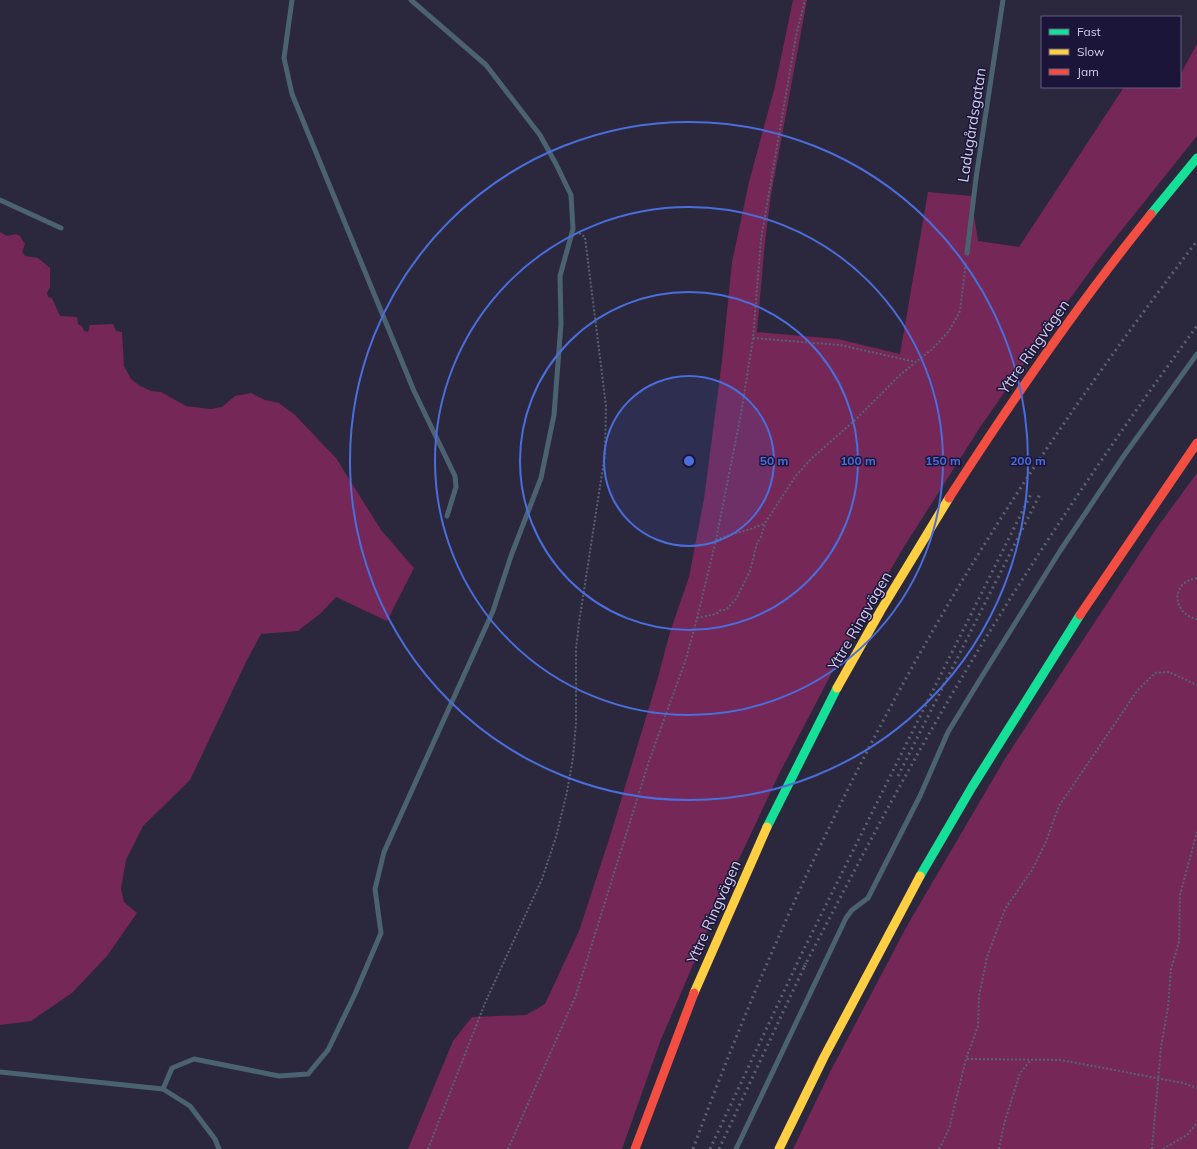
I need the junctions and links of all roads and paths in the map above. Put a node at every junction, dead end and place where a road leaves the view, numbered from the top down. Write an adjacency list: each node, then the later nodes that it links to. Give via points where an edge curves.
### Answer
1 (292, 0): 14 (lane, via 284,58 292,94 414,391 455,476 456,487)
2 (411, 0): 8 (lane, via 486,65 540,135 571,195)
3 (805, 0): 10 (path, via 796,36 761,239)
4 (1003, 0): 9 (lane, Ladugårdsgatan)
5 (1197, 158): 32 (highway, Yttre Ringvägen, via 1083,302 1006,409 930,528 854,656 791,778 706,963)
6 (0, 200): 7 (lane)
7 (61, 228)
8 (573, 229): 27 (lane, via 560,276 561,324 554,415 541,478 493,611 384,852 376,889 380,933 355,994 328,1050 308,1074 279,1076 194,1059 172,1068); 30 (path, via 585,237 606,406 605,454 576,649 576,723 573,758 556,837 542,879 485,1003)
9 (967, 253): 12 (path, via 960,311 949,331)
10 (753, 338): 12 (path, via 840,345); 16 (path)
11 (1197, 354): 33 (lane, via 1060,551 948,732 920,796 868,898 846,918)
12 (916, 362): 15 (path, via 811,460 795,478)
13 (1197, 443): 34 (highway, via 1066,635 974,782 891,930)
14 (447, 516)
15 (766, 523): 16 (path); 18 (path, via 757,543 750,571 736,599 726,610)
16 (716, 540): 18 (path)
17 (1197, 578): 19 (path, via 1188,579 1180,586 1177,598 1181,609 1190,618)
18 (697, 618): 31 (path, via 686,659 649,761 576,994)
19 (1197, 619)
20 (1197, 685): 22 (path, via 1169,672 1155,673 1137,691 1059,806 1032,870 1005,909 987,958 979,996 978,1026)
21 (1197, 832): 25 (path, via 1180,895 1179,942 1171,969)
22 (966, 1059): 23 (path); 35 (path, via 949,1129)
23 (1030, 1060): 25 (path, via 1061,1060); 36 (path, via 1020,1073)
24 (0, 1072): 27 (lane)
25 (1159, 1079): 26 (path); 37 (path)
26 (1197, 1088)
27 (163, 1089): 29 (lane, via 190,1106 215,1139)
28 (1197, 1123): 38 (path, via 1187,1135)
29 (219, 1149)
30 (428, 1149)
31 (508, 1149)
32 (635, 1149)
33 (736, 1149)
34 (779, 1149)
35 (939, 1149)
36 (999, 1149)
37 (1152, 1149)
38 (1162, 1149)

